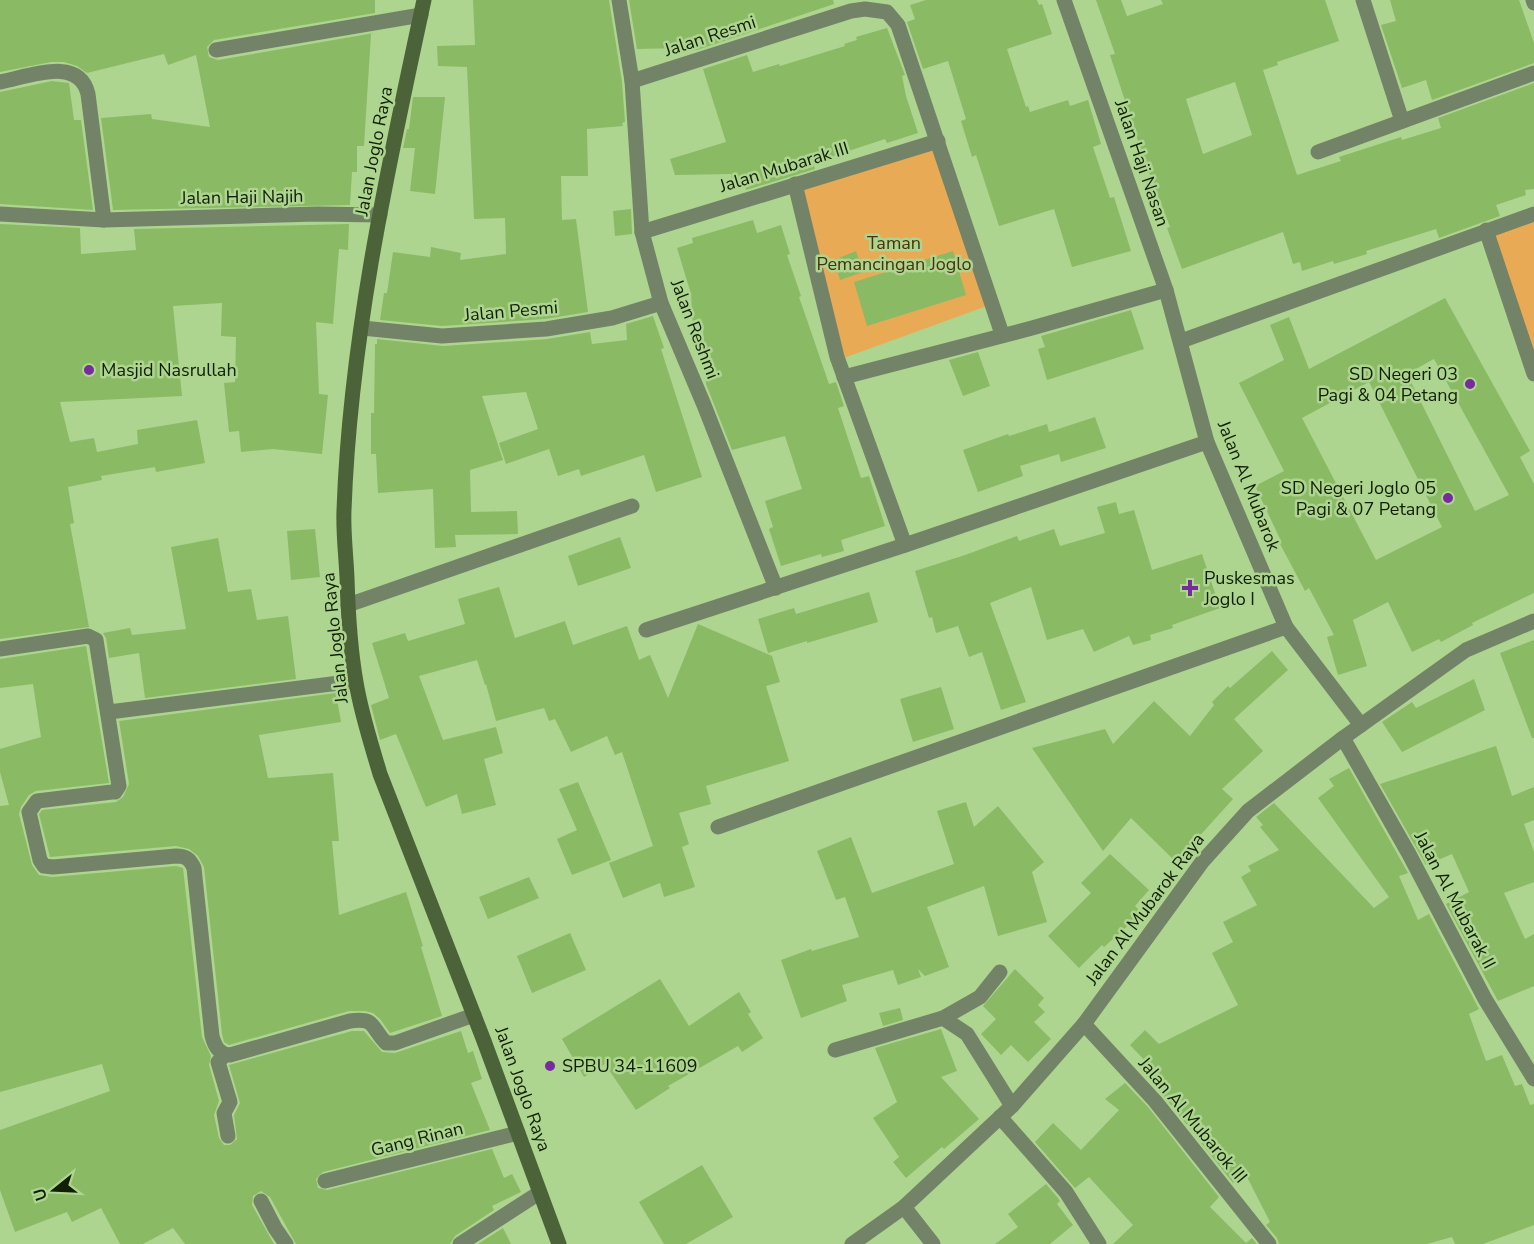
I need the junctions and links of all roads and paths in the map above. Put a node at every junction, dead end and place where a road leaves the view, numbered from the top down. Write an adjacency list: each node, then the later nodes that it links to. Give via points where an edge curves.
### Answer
1 (620, 0): 7 (street, Jalan Reshmi)
2 (1064, 0): 19 (street, Jalan Haji Nasan)
3 (1363, 0): 9 (street)
4 (423, 7): 5 (street); 15 (main road, Jalan Joglo Raya)
5 (216, 50)
6 (1534, 73): 9 (street)
7 (632, 81): 10 (street, Jalan Resmi, via 851,11 887,12 898,25); 18 (street, Jalan Reshmi)
8 (0, 82): 16 (street, via 55,71 73,73 86,84)
9 (1402, 121): 11 (street)
10 (938, 141): 12 (street, Jalan Mubarak III); 22 (street)
11 (1318, 152)
12 (795, 184): 18 (street, Jalan Mubarak III); 25 (street)
13 (0, 214): 16 (street, Jalan Haji Najih)
14 (1534, 214): 17 (street)
15 (380, 215): 16 (street, Jalan Haji Najih); 21 (main road, Jalan Joglo Raya)
16 (104, 220)
17 (1486, 230): 23 (street); 24 (street)
18 (642, 232): 20 (street, Jalan Reshmi)
19 (1166, 290): 22 (street); 23 (street, Jalan Haji Nasan)
20 (661, 303): 21 (street, Jalan Pesmi, via 612,318 546,329 442,336); 29 (street, Jalan Reshmi)
21 (362, 328): 30 (main road, Jalan Joglo Raya, via 350,416 344,512)
22 (1002, 334): 25 (street)
23 (1180, 341): 26 (street, Jalan Al Mubarok)
24 (1534, 374)
25 (844, 377): 28 (street)
26 (1207, 442): 28 (street); 32 (street, Jalan Al Mubarok)
27 (632, 506): 30 (street)
28 (905, 545): 29 (street)
29 (776, 588): 33 (street)
30 (348, 605): 35 (main road, Jalan Joglo Raya)
31 (1534, 621): 37 (street, Jalan Al Mubarok Raya, via 1466,650)
32 (1286, 627): 37 (street, Jalan Al Mubarok); 39 (street)
33 (646, 630)
34 (0, 649): 36 (street, via 94,638)
35 (356, 681): 36 (street); 41 (main road, Jalan Joglo Raya, via 380,774)
36 (109, 712): 45 (street, via 118,790 37,801 30,812 40,860 49,867 176,856 190,860 212,1036)
37 (1361, 725): 38 (street, Jalan Al Mubarok Raya)
38 (1343, 738): 43 (street, Jalan Al Mubarok Raya, via 1248,811 1202,862); 46 (street, Jalan Al Mubarak II, via 1485,999)
39 (718, 827)
40 (1000, 972): 42 (street, via 980,997)
41 (474, 1015): 45 (street, via 395,1043 386,1043 372,1023 363,1019); 49 (main road, Jalan Joglo Raya)
42 (943, 1018): 44 (street); 47 (street, via 967,1034)
43 (1084, 1024): 47 (street, Jalan Al Mubarok Raya); 61 (street, Jalan Al Mubarok III, via 1155,1101)
44 (834, 1050)
45 (225, 1055): 50 (street, via 218,1062 230,1102 224,1113)
46 (1534, 1079)
47 (1012, 1106): 48 (street, Jalan Al Mubarok Raya)
48 (1000, 1117): 54 (street, Jalan Al Mubarok Raya); 60 (street, via 1066,1192)
49 (518, 1133): 51 (street, Gang Rinan); 52 (main road, Jalan Joglo Raya)
50 (228, 1136)
51 (325, 1181)
52 (539, 1193): 56 (street); 57 (main road, Jalan Joglo Raya)
53 (261, 1201): 55 (street)
54 (904, 1207): 58 (street, Jalan Al Mubarok Raya); 59 (street)
55 (286, 1244)
56 (460, 1244)
57 (560, 1244)
58 (852, 1244)
59 (933, 1244)
60 (1099, 1244)
61 (1269, 1244)

